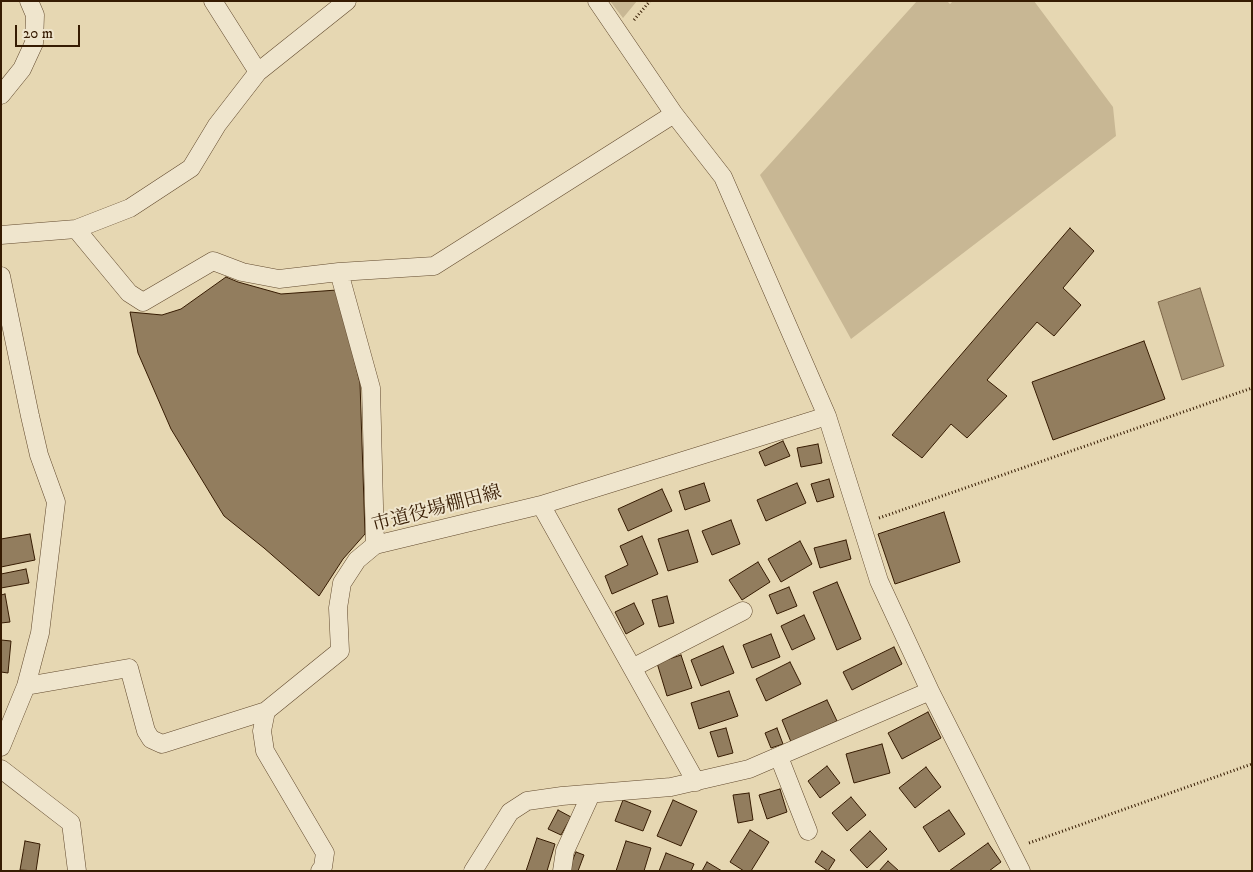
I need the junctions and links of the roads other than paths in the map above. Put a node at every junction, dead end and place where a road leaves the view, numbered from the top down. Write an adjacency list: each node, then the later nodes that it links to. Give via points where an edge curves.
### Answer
1 (29, 1): 6 (street, via 35,15 34,43 22,69)
2 (213, 1): 5 (street)
3 (347, 1): 5 (street)
4 (597, 1): 7 (street)
5 (258, 72): 8 (street, via 217,125 191,168 130,208)
6 (1, 95)
7 (674, 114): 10 (street, via 434,266); 12 (street, via 723,177)
8 (76, 229): 9 (street); 10 (street, via 130,293 143,302 213,261 242,272 279,279)
9 (1, 235)
10 (339, 272): 14 (street, via 371,388)
11 (1, 276): 17 (street, via 33,431 56,502 40,633)
12 (827, 416): 13 (street, 市道役場棚田線); 18 (street, via 879,581)
13 (541, 505): 14 (street, 市道役場棚田線); 16 (street)
14 (375, 545): 19 (street, 市道役場棚田線, via 358,560 342,584 338,608 340,651)
15 (743, 611): 16 (street)
16 (632, 668): 23 (street)
17 (26, 686): 19 (street, via 129,668 146,731 151,739 162,744); 20 (street)
18 (930, 691): 21 (street); 26 (street)
19 (266, 711): 28 (street, via 262,731 265,750 325,853)
20 (1, 747)
21 (779, 757): 23 (street, via 748,769); 25 (street)
22 (1, 769): 27 (street, via 71,823)
23 (696, 782): 24 (street)
24 (591, 794): 29 (street, via 527,801 510,812); 30 (street, via 566,851)
25 (808, 831)
26 (1012, 863)
27 (77, 871)
28 (320, 871)
29 (473, 871)
30 (562, 871)

